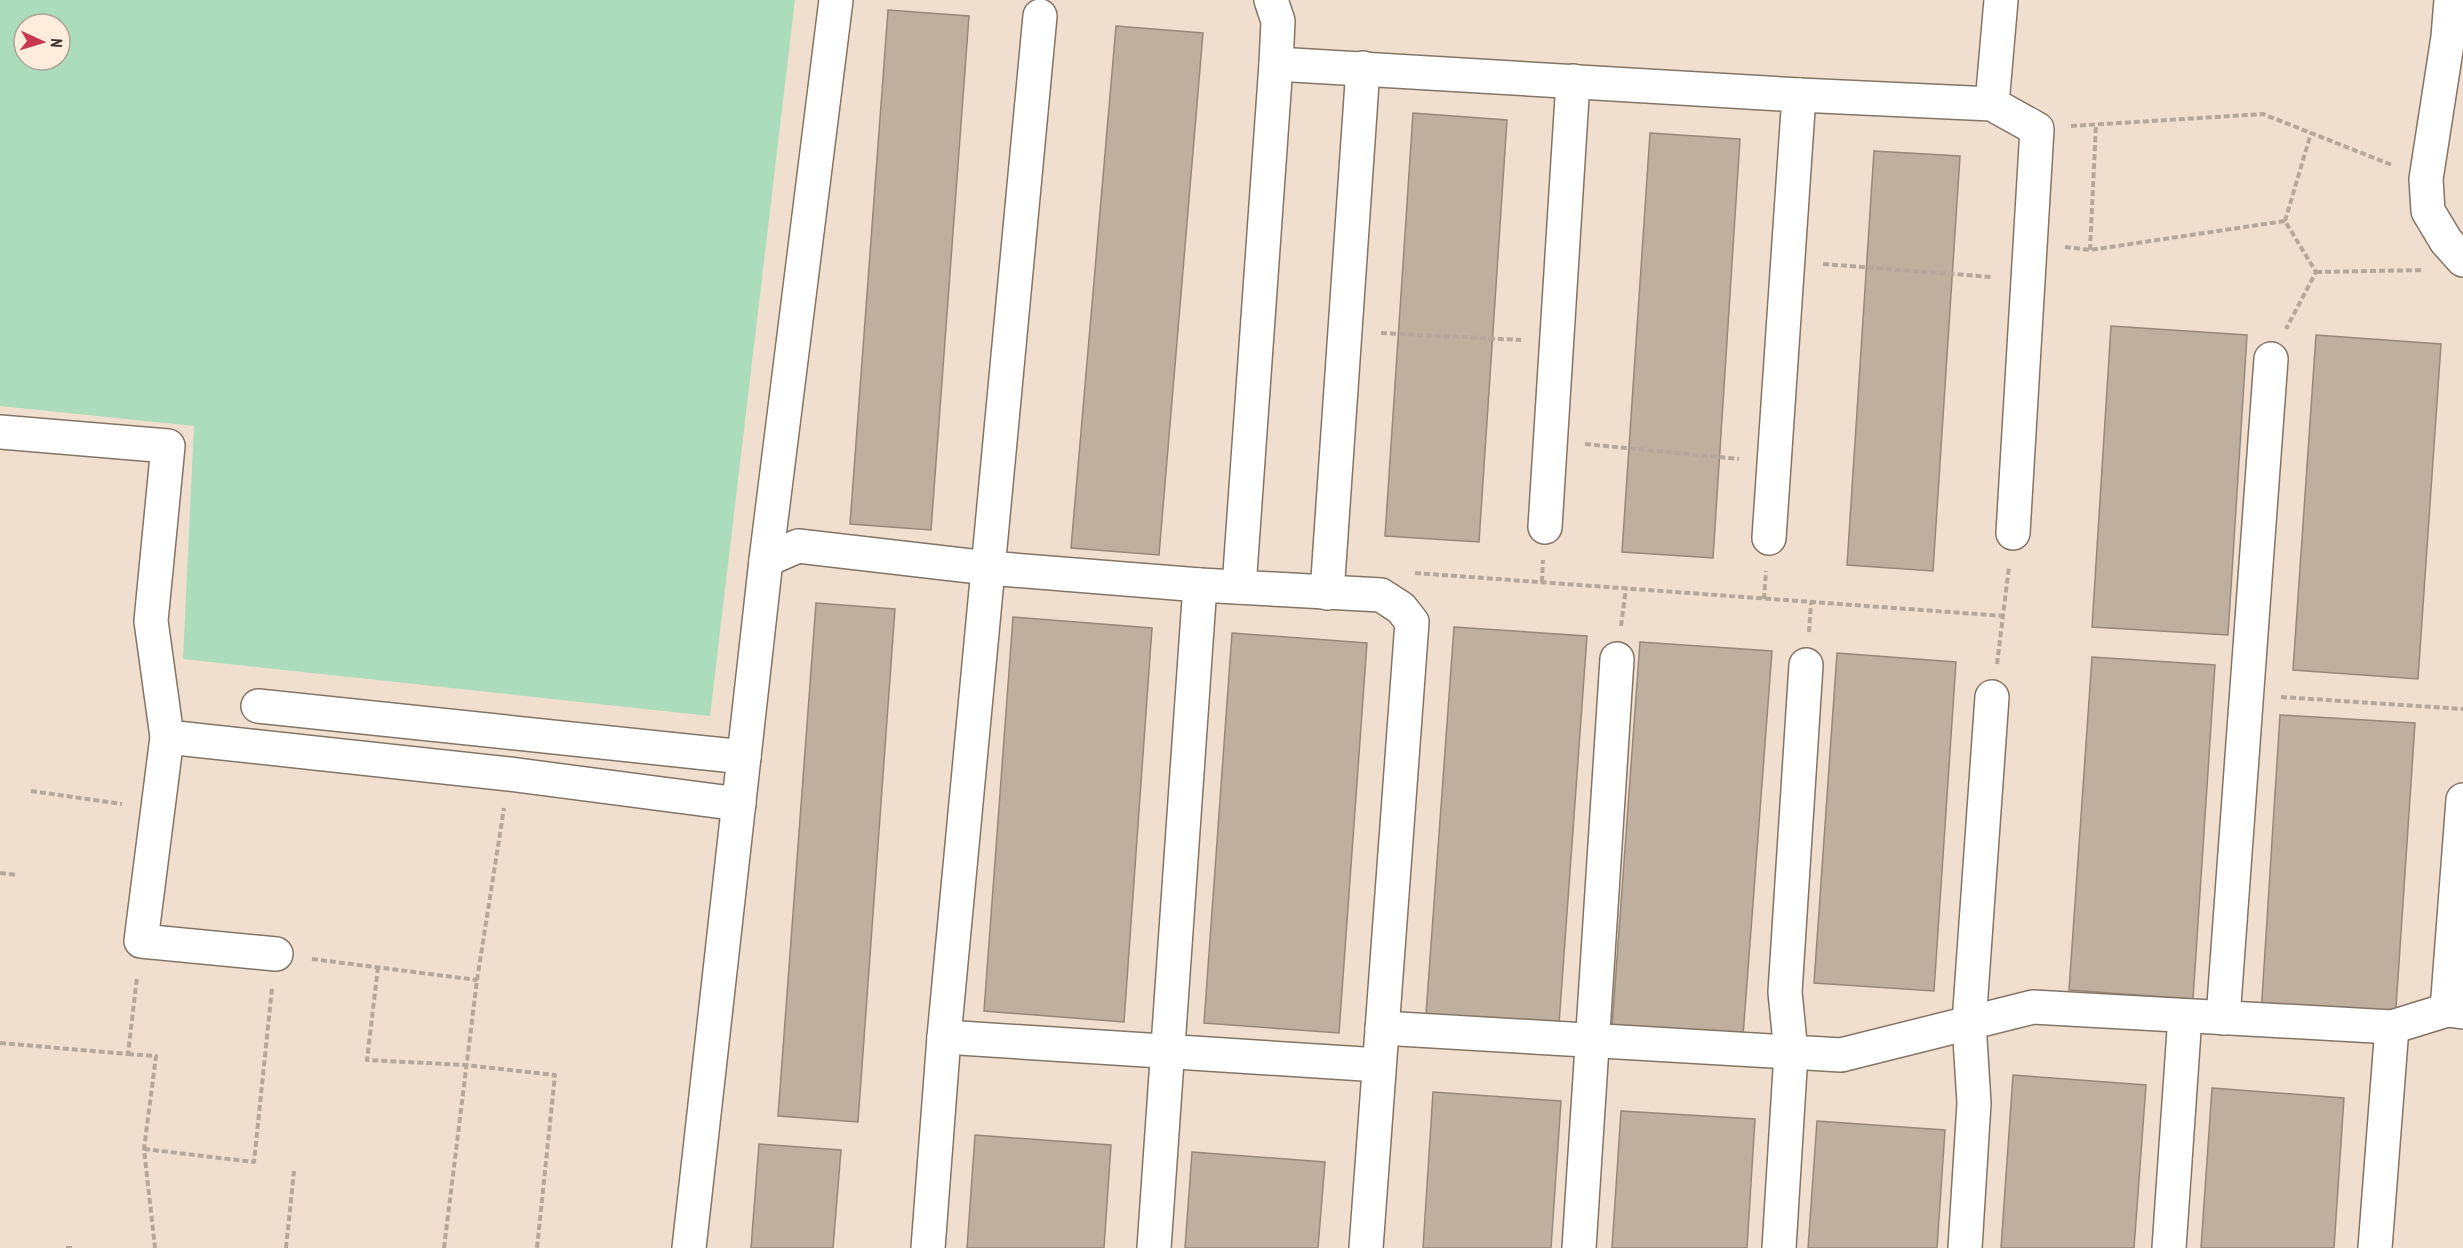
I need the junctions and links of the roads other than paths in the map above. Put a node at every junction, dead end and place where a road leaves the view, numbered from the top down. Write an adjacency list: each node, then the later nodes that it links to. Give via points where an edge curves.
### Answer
1 (836, 0): 17 (street)
2 (1271, 0): 6 (street, via 1278,21)
3 (2001, 0): 10 (street)
4 (2451, 0): 11 (street, via 2426,179 2428,211)
5 (1040, 16): 18 (street)
6 (1276, 64): 7 (street); 20 (street)
7 (1363, 68): 8 (street); 21 (street)
8 (1573, 81): 9 (street); 14 (street)
9 (1799, 95): 10 (street); 16 (street)
10 (1992, 104): 15 (street, via 2037,129)
11 (2463, 260)
12 (2271, 359): 33 (street)
13 (0, 432): 26 (street, via 168,446 151,621)
14 (1545, 527)
15 (2013, 533)
16 (1769, 538)
17 (766, 560): 18 (street, via 798,546); 27 (street)
18 (988, 568): 19 (street); 37 (street)
19 (1200, 585): 20 (street); 43 (street)
20 (1239, 587): 21 (street)
21 (1327, 593): 36 (street, via 1381,595 1401,608 1412,622)
22 (1617, 659): 38 (street)
23 (1806, 665): 39 (street, via 1785,992)
24 (1992, 698): 34 (street)
25 (258, 706): 27 (street)
26 (167, 737): 29 (street, via 509,774); 30 (street, via 141,941)
27 (744, 756): 29 (street)
28 (2463, 800): 31 (street)
29 (739, 804): 41 (street)
30 (276, 954)
31 (2455, 1011): 35 (street)
32 (2185, 1016): 33 (street); 34 (street, via 2033,1007); 48 (street)
33 (2223, 1018): 35 (street)
34 (1969, 1023): 39 (street, via 1841,1055); 47 (street, via 1974,1103)
35 (2392, 1027): 49 (street)
36 (1382, 1028): 38 (street); 40 (street)
37 (944, 1037): 40 (street); 42 (street)
38 (1591, 1041): 39 (street); 45 (street)
39 (1791, 1053): 46 (street)
40 (1379, 1065): 44 (street)
41 (689, 1248)
42 (928, 1248)
43 (1155, 1248)
44 (1366, 1248)
45 (1579, 1248)
46 (1779, 1248)
47 (1965, 1248)
48 (2169, 1248)
49 (2375, 1248)

